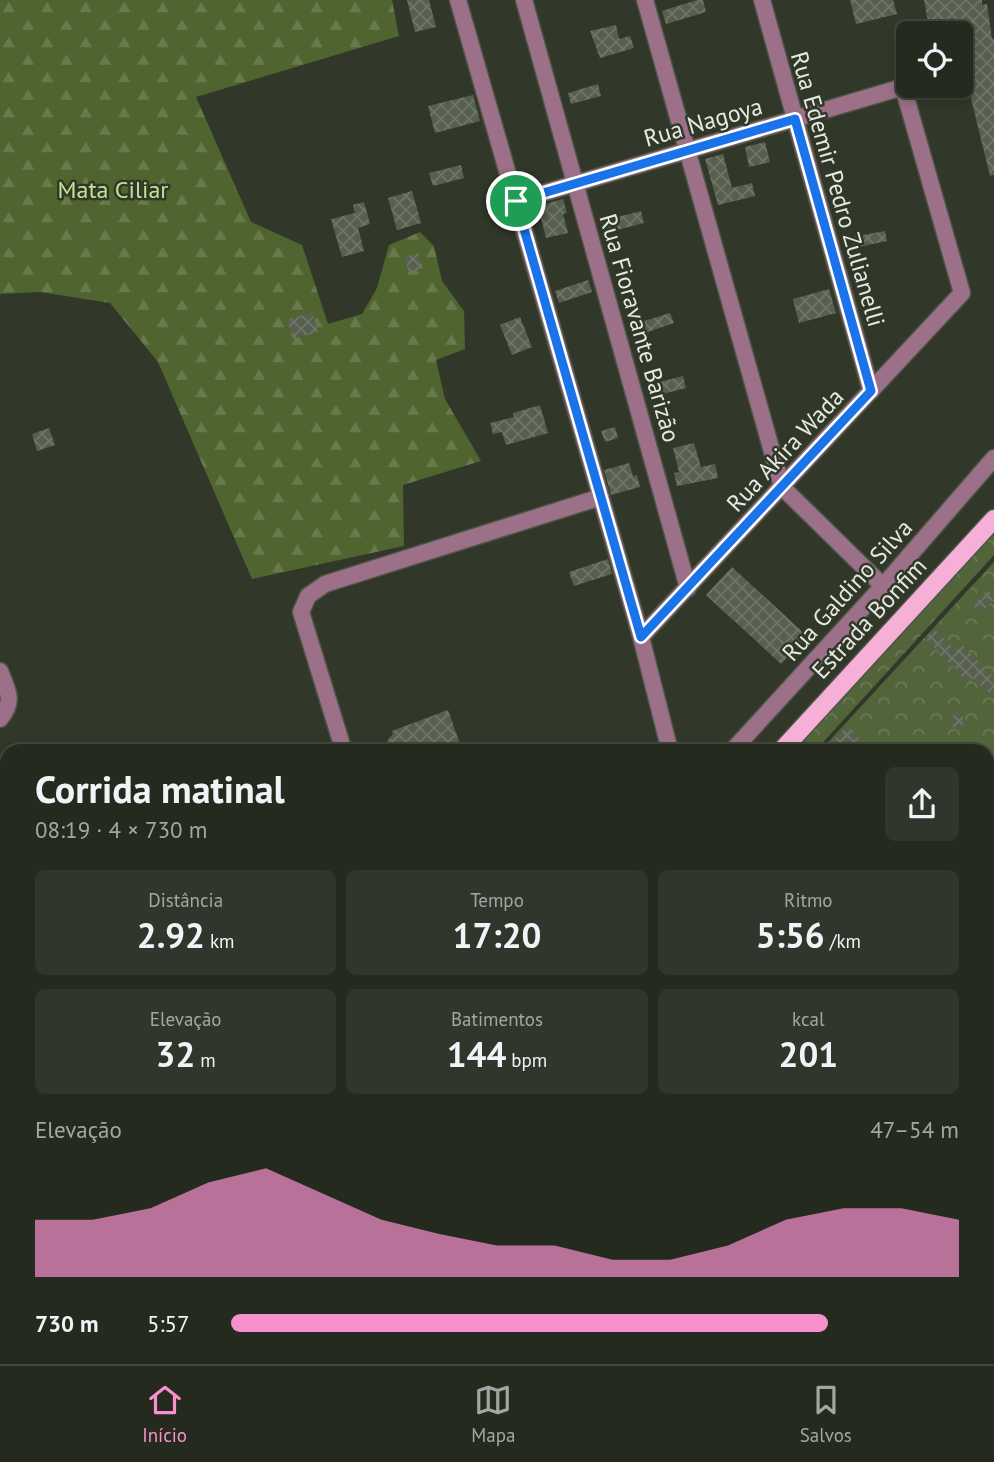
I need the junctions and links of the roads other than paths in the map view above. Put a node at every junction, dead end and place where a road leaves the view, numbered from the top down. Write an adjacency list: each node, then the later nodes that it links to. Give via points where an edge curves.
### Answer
1 (458, 0): 8 (street)
2 (524, 0): 7 (street, Rua Fioravante Barizão)
3 (645, 0): 6 (street)
4 (762, 0): 5 (street, Rua Edemir Pedro Zulianelli)
5 (795, 119): 6 (street, Rua Nagoya); 9 (street, Rua Nagoya, via 903,87); 10 (street, Rua Edemir Pedro Zulianelli)
6 (687, 151): 7 (street, Rua Nagoya); 12 (street)
7 (576, 183): 8 (street, Rua Nagoya); 16 (street, Rua Fioravante Barizão)
8 (516, 201): 13 (street)
9 (962, 293): 10 (street, Rua Akira Wada)
10 (871, 391): 12 (street, Rua Akira Wada)
11 (994, 458): 15 (street, Rua Galdino Silva)
12 (782, 487): 15 (street); 16 (street, Rua Akira Wada)
13 (601, 498): 17 (street); 20 (street, via 325,584 308,596 301,611)
14 (994, 519): 23 (main road, Estrada Bonfim)
15 (883, 586): 22 (street, Rua Galdino Silva)
16 (688, 587): 17 (street, Rua Akira Wada)
17 (641, 637): 21 (street)
18 (0, 671): 19 (street, via 9,693 8,708)
19 (0, 719)
20 (342, 744)
21 (668, 744)
22 (739, 744)
23 (787, 744)

